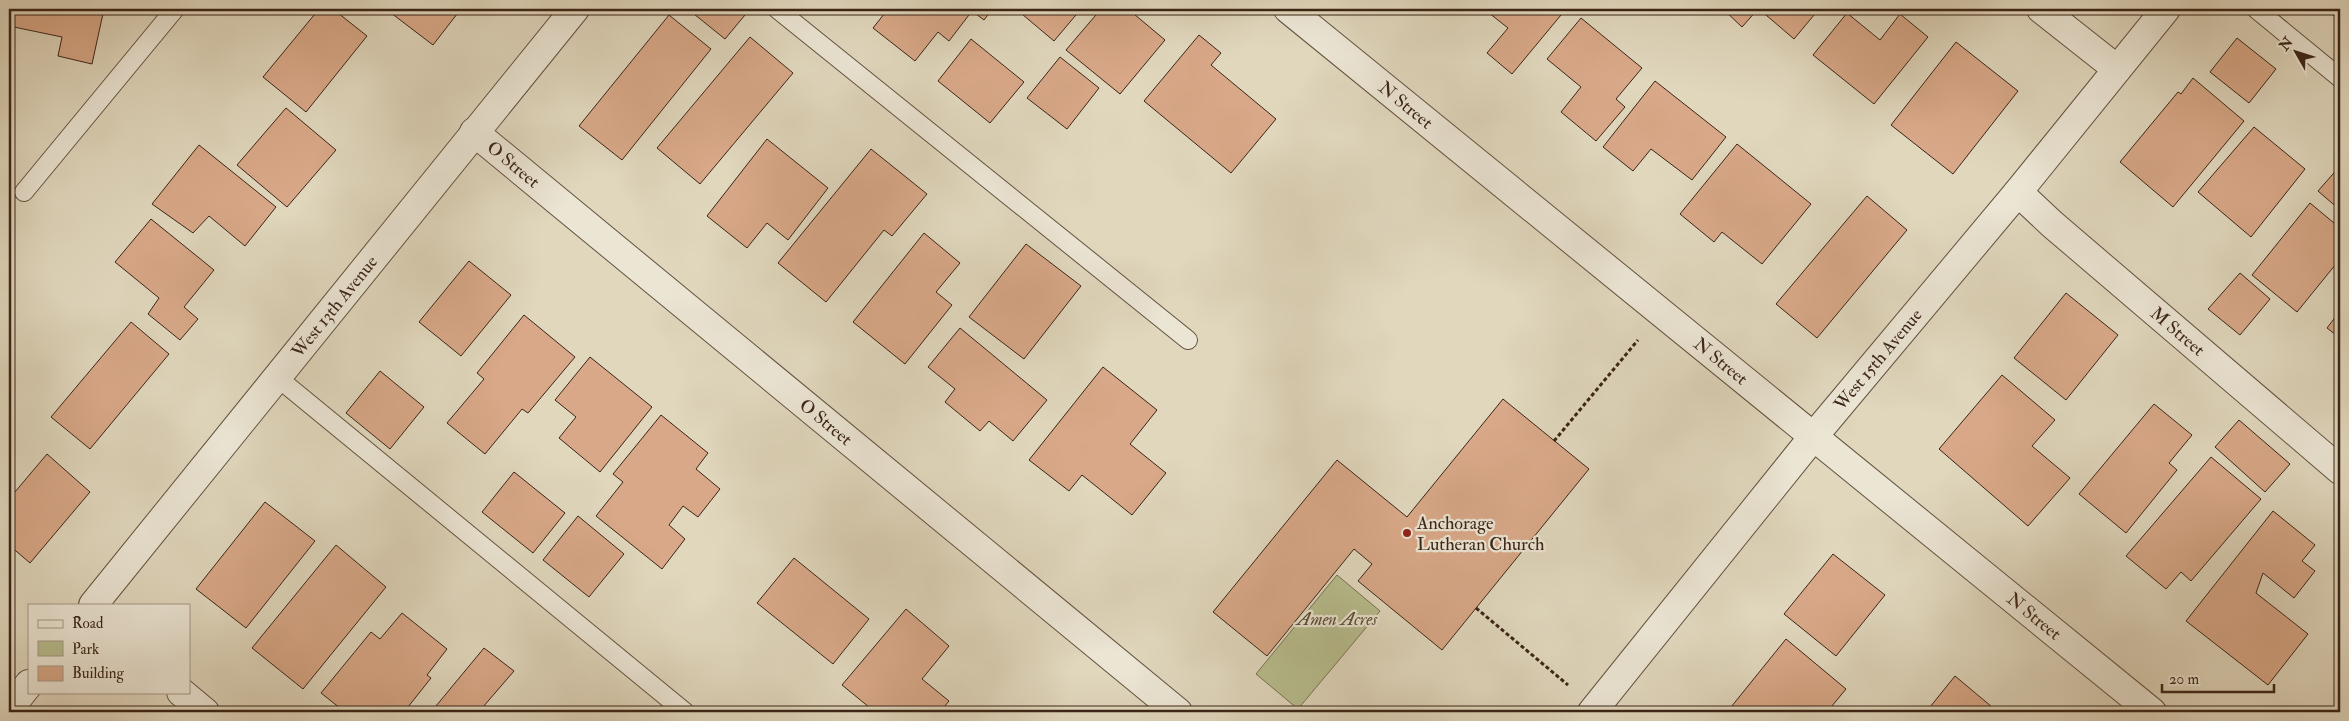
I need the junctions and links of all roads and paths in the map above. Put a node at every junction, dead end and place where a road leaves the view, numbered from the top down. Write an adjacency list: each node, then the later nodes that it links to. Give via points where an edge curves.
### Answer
1 (176, 9): 11 (lane)
2 (574, 9): 10 (street, West 13th Avenue)
3 (777, 9): 13 (lane)
4 (1288, 9): 16 (street, N Street)
5 (2041, 9): 8 (street)
6 (2166, 9): 8 (street, West 15th Avenue)
7 (2256, 9): 9 (lane)
8 (2117, 69): 12 (street, West 15th Avenue)
9 (2340, 78)
10 (474, 132): 15 (street, West 13th Avenue); 27 (street, O Street)
11 (24, 192)
12 (2018, 192): 16 (street, West 15th Avenue); 18 (street, M Street)
13 (1188, 340)
14 (1638, 340): 17 (path)
15 (278, 378): 19 (street, West 13th Avenue); 26 (lane)
16 (1813, 437): 28 (street, West 15th Avenue); 29 (street, N Street)
17 (1554, 441)
18 (2340, 470)
19 (94, 604)
20 (1476, 608): 22 (path)
21 (28, 685): 24 (street)
22 (1568, 685)
23 (183, 694): 25 (street)
24 (9, 709)
25 (205, 712)
26 (685, 712)
27 (1178, 712)
28 (1592, 712)
29 (2152, 712)

